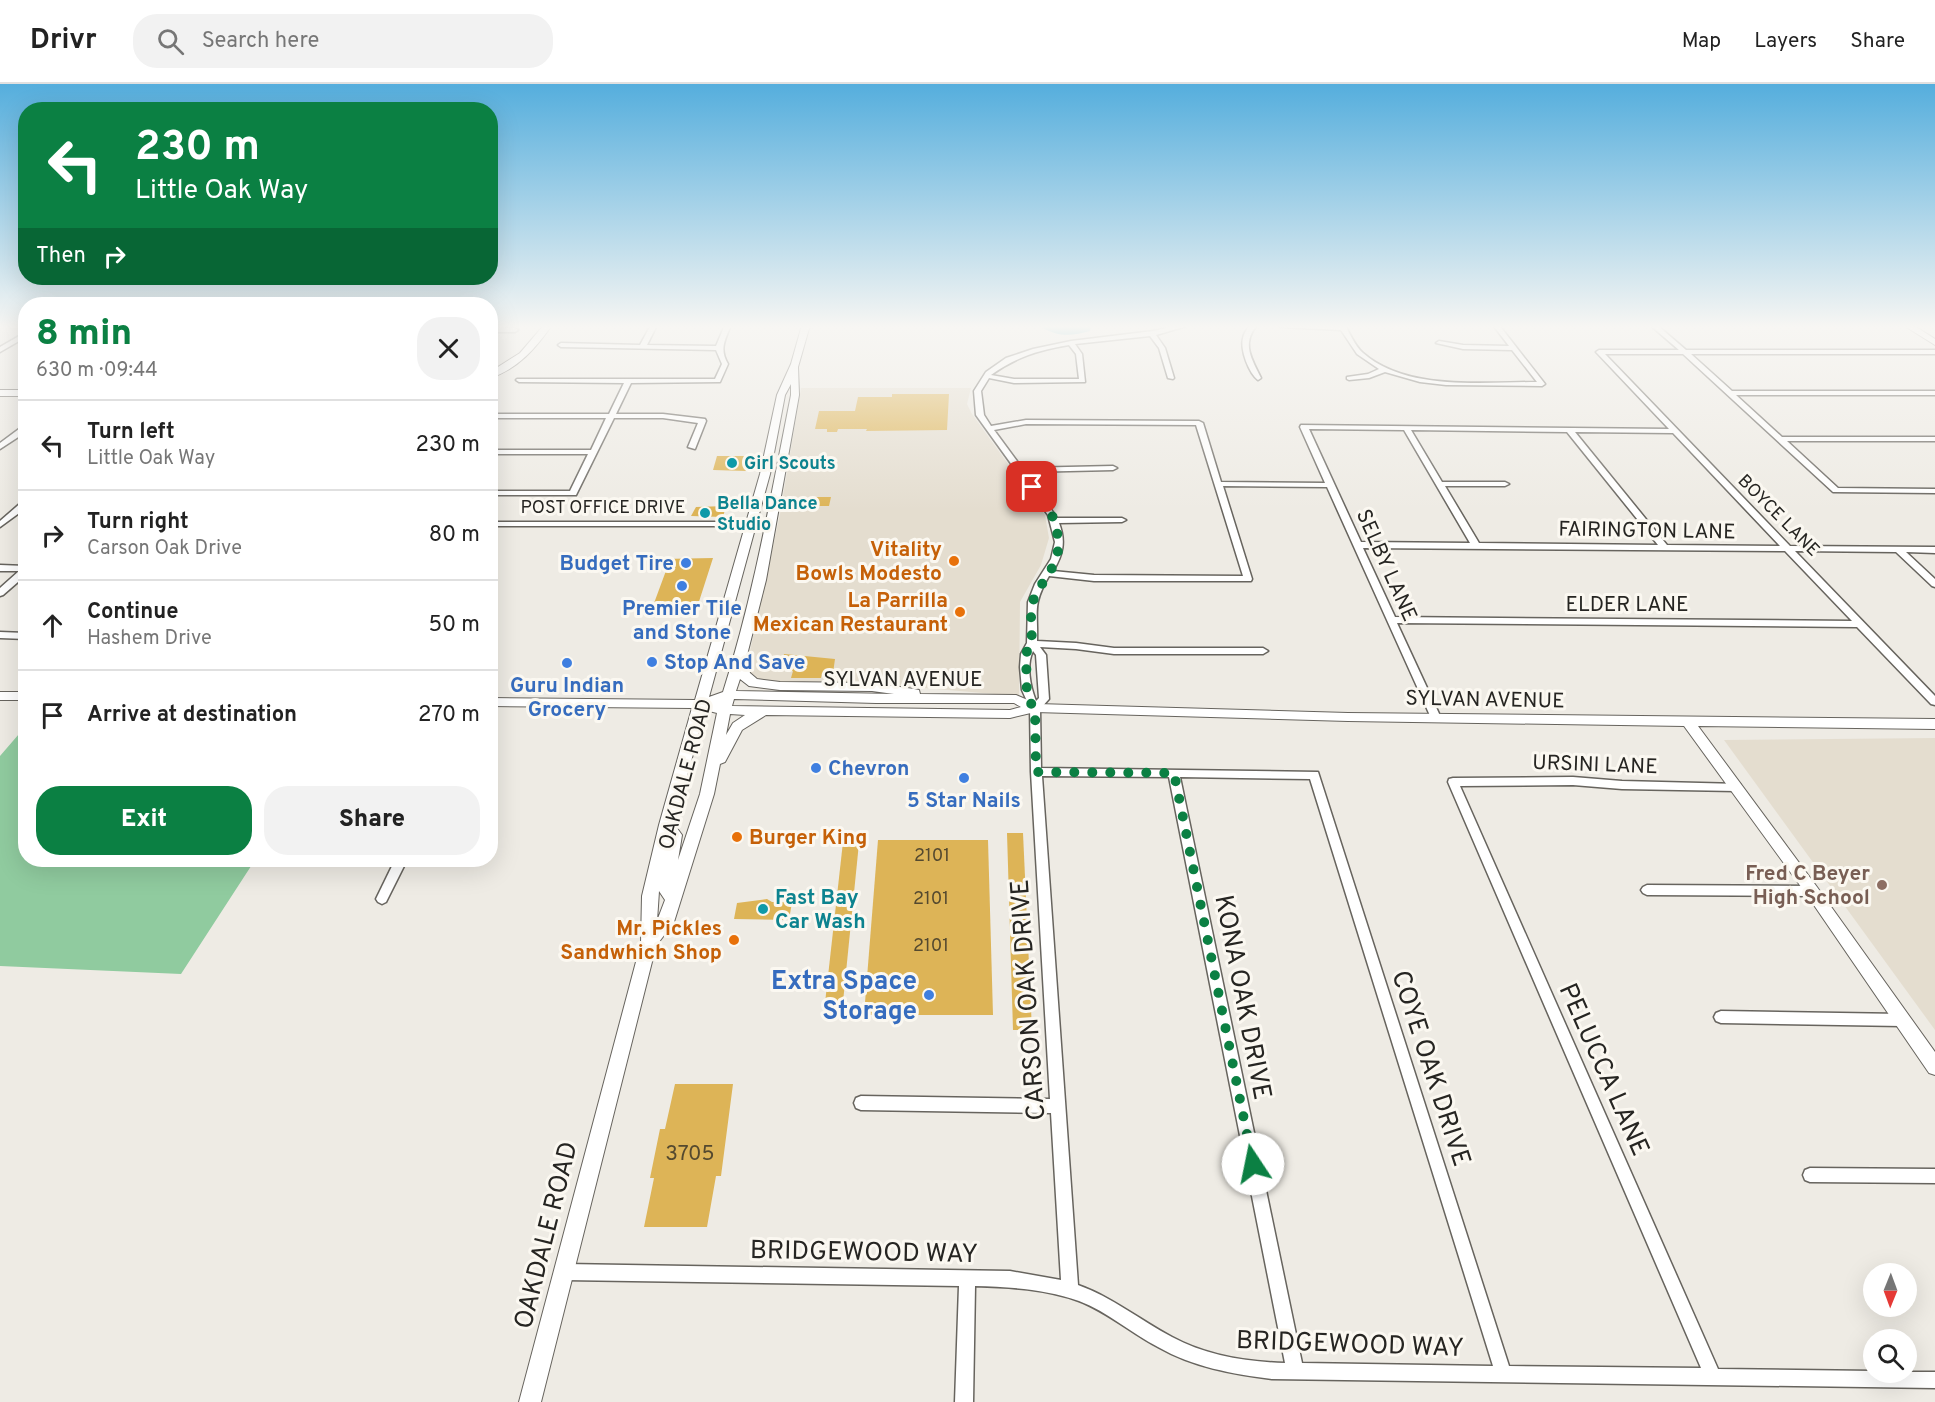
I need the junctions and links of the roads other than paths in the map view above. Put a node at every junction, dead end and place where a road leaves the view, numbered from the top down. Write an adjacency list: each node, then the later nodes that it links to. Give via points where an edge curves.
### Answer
1 (626, 387): 13 (street)
2 (785, 387): 11 (main road, OAKDALE ROAD)
3 (795, 387): 19 (main road, OAKDALE ROAD)
4 (980, 387): 14 (street, via 977,402 980,415)
5 (1632, 387): 17 (street, BOYCE LANE)
6 (1723, 387): 9 (street)
7 (0, 393): 8 (main road)
8 (18, 393)
9 (1730, 393): 10 (street); 20 (street)
10 (1935, 393)
11 (781, 395): 19 (main road, via 781,428); 38 (main road, OAKDALE ROAD)
12 (498, 416): 13 (street)
13 (612, 416): 23 (street, via 702,421); 25 (street)
14 (990, 428): 27 (street); 28 (street, via 1026,422 1199,423)
15 (1406, 428): 16 (street); 29 (street); 31 (street, SELBY LANE, via 1304,427)
16 (1569, 430): 17 (street); 42 (street)
17 (1674, 431): 43 (street, BOYCE LANE)
18 (18, 434): 22 (street)
19 (787, 436): 58 (main road, OAKDALE ROAD, via 760,580)
20 (1779, 438): 21 (street); 32 (street, via 1836,490)
21 (1935, 439)
22 (0, 447)
23 (692, 447)
24 (498, 452): 25 (street)
25 (594, 452): 33 (street, via 573,493)
26 (1113, 468): 27 (street)
27 (1020, 470): 36 (street)
28 (1218, 484): 31 (street); 48 (street, via 1248,579 1094,579)
29 (1439, 484): 30 (street); 41 (street)
30 (1505, 484)
31 (1330, 485): 40 (street, SELBY LANE)
32 (1935, 491)
33 (498, 493)
34 (18, 510): 39 (street)
35 (1122, 520): 36 (street)
36 (1054, 521): 48 (street, via 1059,545)
37 (498, 524): 38 (street, POST OFFICE DRIVE)
38 (751, 524): 65 (main road, OAKDALE ROAD)
39 (0, 525)
40 (1358, 546): 41 (street, FAIRINGTON LANE); 52 (street, SELBY LANE)
41 (1476, 546): 42 (street, FAIRINGTON LANE)
42 (1665, 548): 43 (street, FAIRINGTON LANE)
43 (1790, 549): 44 (street, FAIRINGTON LANE); 53 (street, BOYCE LANE)
44 (1897, 549): 45 (street, FAIRINGTON LANE); 50 (street)
45 (1935, 550)
46 (0, 568): 47 (street)
47 (18, 569)
48 (1049, 573): 56 (street, via 1032,603)
49 (18, 576): 51 (street)
50 (1935, 584)
51 (0, 593)
52 (1392, 620): 53 (street, ELDER LANE); 69 (street, SELBY LANE)
53 (1862, 624): 64 (street, BOYCE LANE)
54 (0, 635): 55 (street)
55 (18, 636)
56 (1032, 644): 57 (street, via 1114,651); 66 (street, via 1026,653 1027,699); 66 (street, via 1041,655 1044,699)
57 (1263, 651)
58 (740, 659): 61 (main road, OAKDALE ROAD); 62 (main road, via 744,675 753,683 872,687)
59 (0, 696): 60 (main road)
60 (18, 696)
61 (729, 696): 62 (main road, SYLVAN AVENUE); 65 (main road, SYLVAN AVENUE); 67 (main road, OAKDALE ROAD)
62 (930, 698): 66 (main road, SYLVAN AVENUE, via 1016,699)
63 (498, 702): 65 (main road, SYLVAN AVENUE)
64 (1935, 702)
65 (699, 704): 67 (main road, SYLVAN AVENUE); 77 (main road, OAKDALE ROAD)
66 (1035, 708): 68 (main road, SYLVAN AVENUE, via 1010,714); 69 (main road, SYLVAN AVENUE); 73 (street, CARSON OAK DRIVE)
67 (724, 710): 68 (main road, SYLVAN AVENUE); 72 (main road, OAKDALE ROAD)
68 (767, 711): 72 (main road, via 743,721 735,729)
69 (1436, 718): 70 (main road, SYLVAN AVENUE)
70 (1688, 721): 71 (main road, SYLVAN AVENUE); 76 (main road)
71 (1935, 724)
72 (713, 771): 81 (main road, OAKDALE ROAD)
73 (1036, 772): 74 (street); 88 (street, CARSON OAK DRIVE)
74 (1174, 773): 94 (street, KONA OAK DRIVE); 95 (street, COYE OAK DRIVE, via 1314,776)
75 (1453, 782): 76 (street, URSINI LANE, via 1573,781); 96 (street, PELUCCA LANE)
76 (1736, 787): 80 (main road)
77 (666, 825): 81 (main road, via 675,836 666,890); 83 (main road, OAKDALE ROAD, via 650,896)
78 (398, 867): 82 (street)
79 (1647, 890): 80 (street)
80 (1812, 891): 85 (main road)
81 (674, 896): 83 (main road, OAKDALE ROAD, via 666,922)
82 (382, 899)
83 (649, 943): 91 (main road, OAKDALE ROAD)
84 (1721, 1017): 85 (street)
85 (1902, 1020): 86 (main road)
86 (1935, 1067)
87 (861, 1102): 88 (street)
88 (1057, 1107): 93 (street, CARSON OAK DRIVE)
89 (1810, 1175): 90 (street)
90 (1935, 1176)
91 (565, 1272): 92 (street, BRIDGEWOOD WAY); 98 (main road, OAKDALE ROAD)
92 (968, 1278): 93 (street, BRIDGEWOOD WAY, via 1020,1280); 99 (street)
93 (1070, 1289): 94 (street, BRIDGEWOOD WAY, via 1100,1302 1173,1347 1200,1357 1233,1367)
94 (1295, 1371): 95 (street, BRIDGEWOOD WAY)
95 (1504, 1375): 96 (street, BRIDGEWOOD WAY)
96 (1713, 1376): 97 (street, BRIDGEWOOD WAY)
97 (1935, 1380)
98 (530, 1402)
99 (964, 1402)

